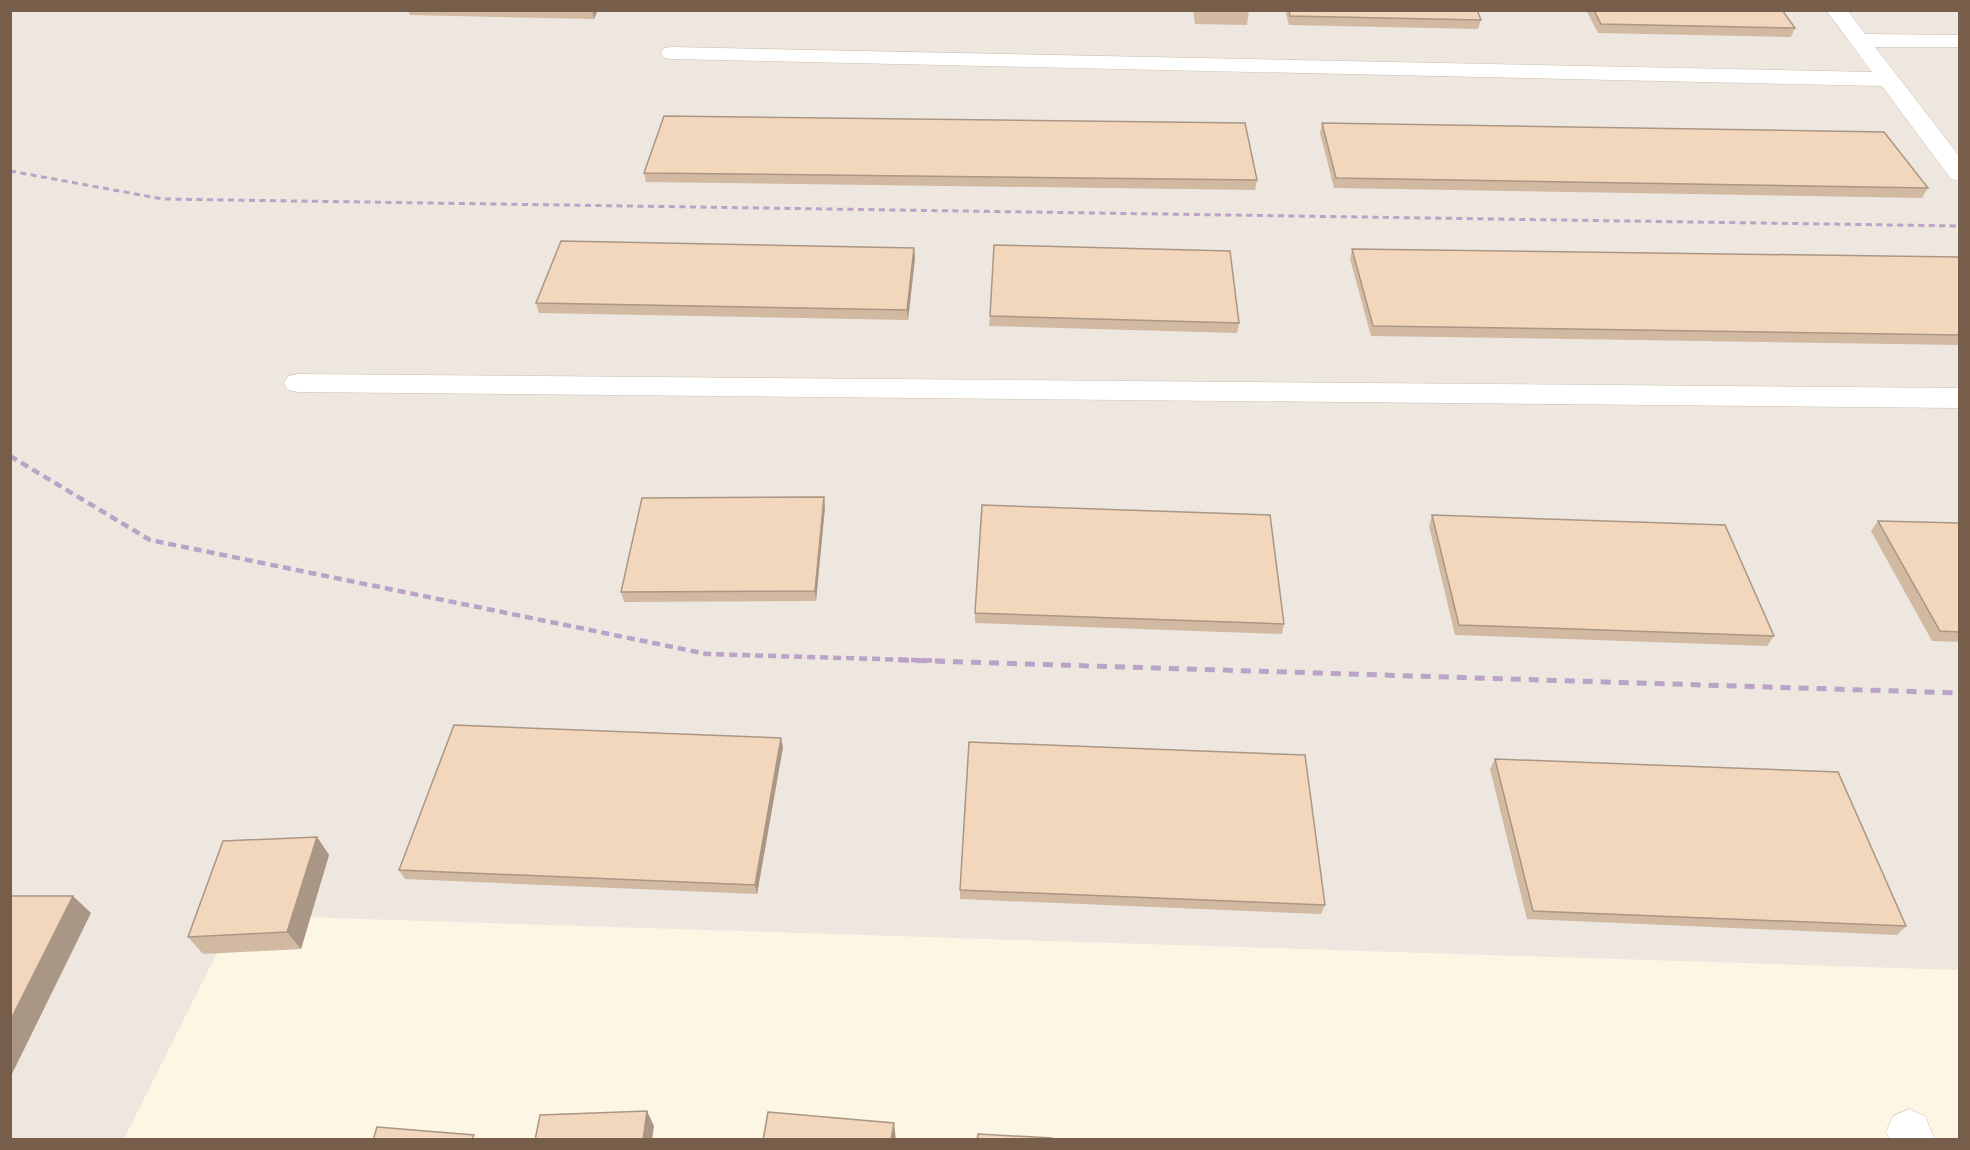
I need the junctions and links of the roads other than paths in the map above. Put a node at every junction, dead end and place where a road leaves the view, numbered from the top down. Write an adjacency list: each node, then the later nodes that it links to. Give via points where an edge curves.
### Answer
1 (1836, 10): 2 (street)
2 (1858, 40): 3 (street); 5 (street)
3 (1959, 41)
4 (672, 53): 5 (street)
5 (1887, 79): 6 (street)
6 (1959, 174)
7 (298, 383): 8 (street)
8 (1959, 398)

